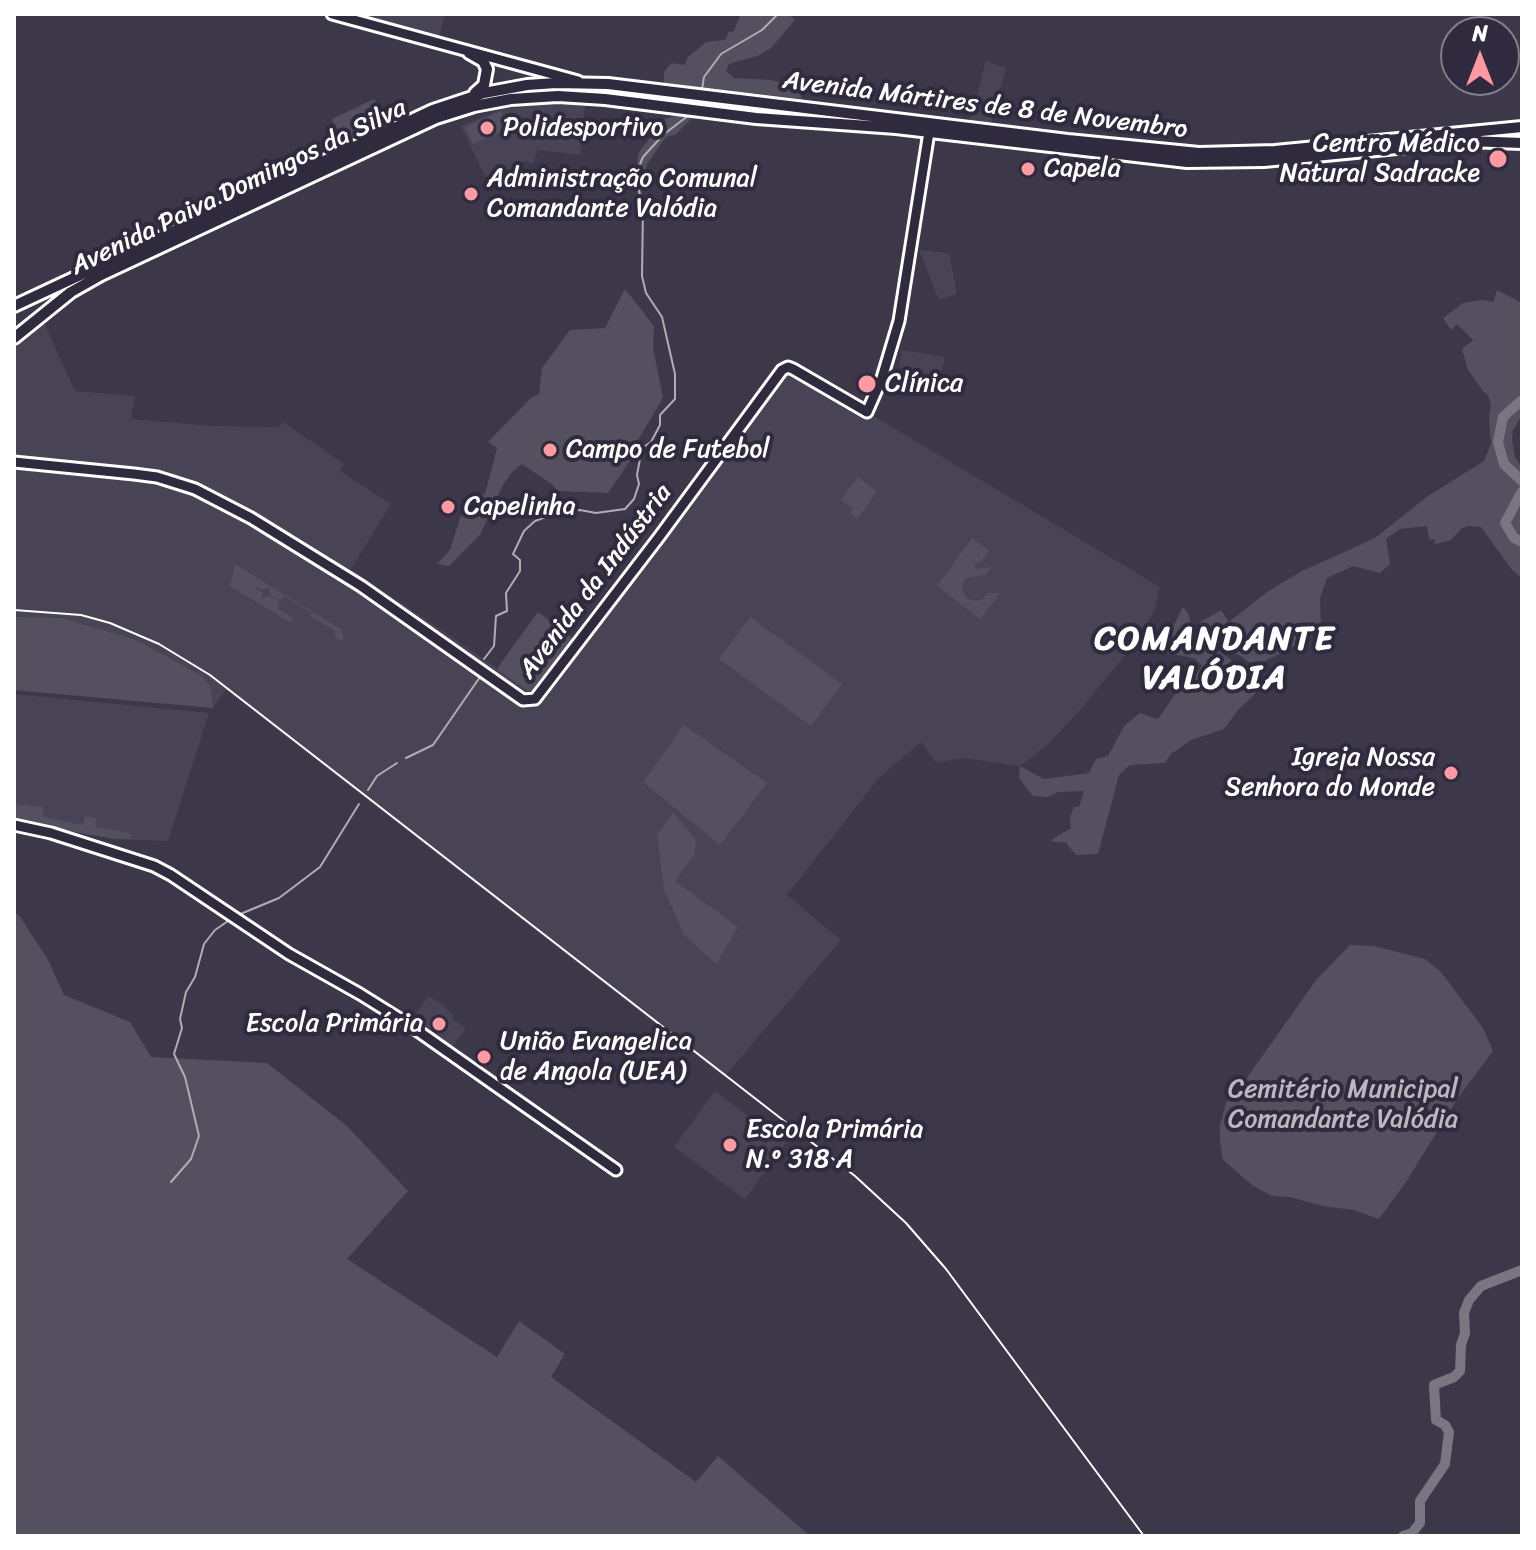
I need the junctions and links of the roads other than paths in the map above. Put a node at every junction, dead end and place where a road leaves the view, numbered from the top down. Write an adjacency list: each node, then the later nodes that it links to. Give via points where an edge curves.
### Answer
1 (332, 14): 2 (street)
2 (469, 53): 3 (street); 4 (main road, via 487,69 484,85)
3 (585, 83): 4 (main road, Avenida Mártires de 8 de Novembro, via 527,85); 6 (main road, Avenida Mártires de 8 de Novembro, via 1199,153 1305,149)
4 (470, 97): 5 (main road, Avenida Mártires de 8 de Novembro)
5 (448, 109): 7 (main road, Avenida Mártires de 8 de Novembro, via 548,96); 9 (main road, Avenida Paiva Domingos da Silva); 10 (main road, Avenida Paiva Domingos da Silva, via 101,275)
6 (1522, 127)
7 (929, 132): 8 (main road, Avenida Mártires de 8 de Novembro, via 1218,163 1468,141); 11 (street, Avenida da Indústria, via 899,321 867,412 793,369 782,370 531,701 381,598 195,489 146,475)
8 (1522, 143)
9 (14, 306)
10 (14, 338)
11 (14, 462)
12 (14, 825): 13 (street, via 171,875 289,954 408,1024)
13 (616, 1170)

